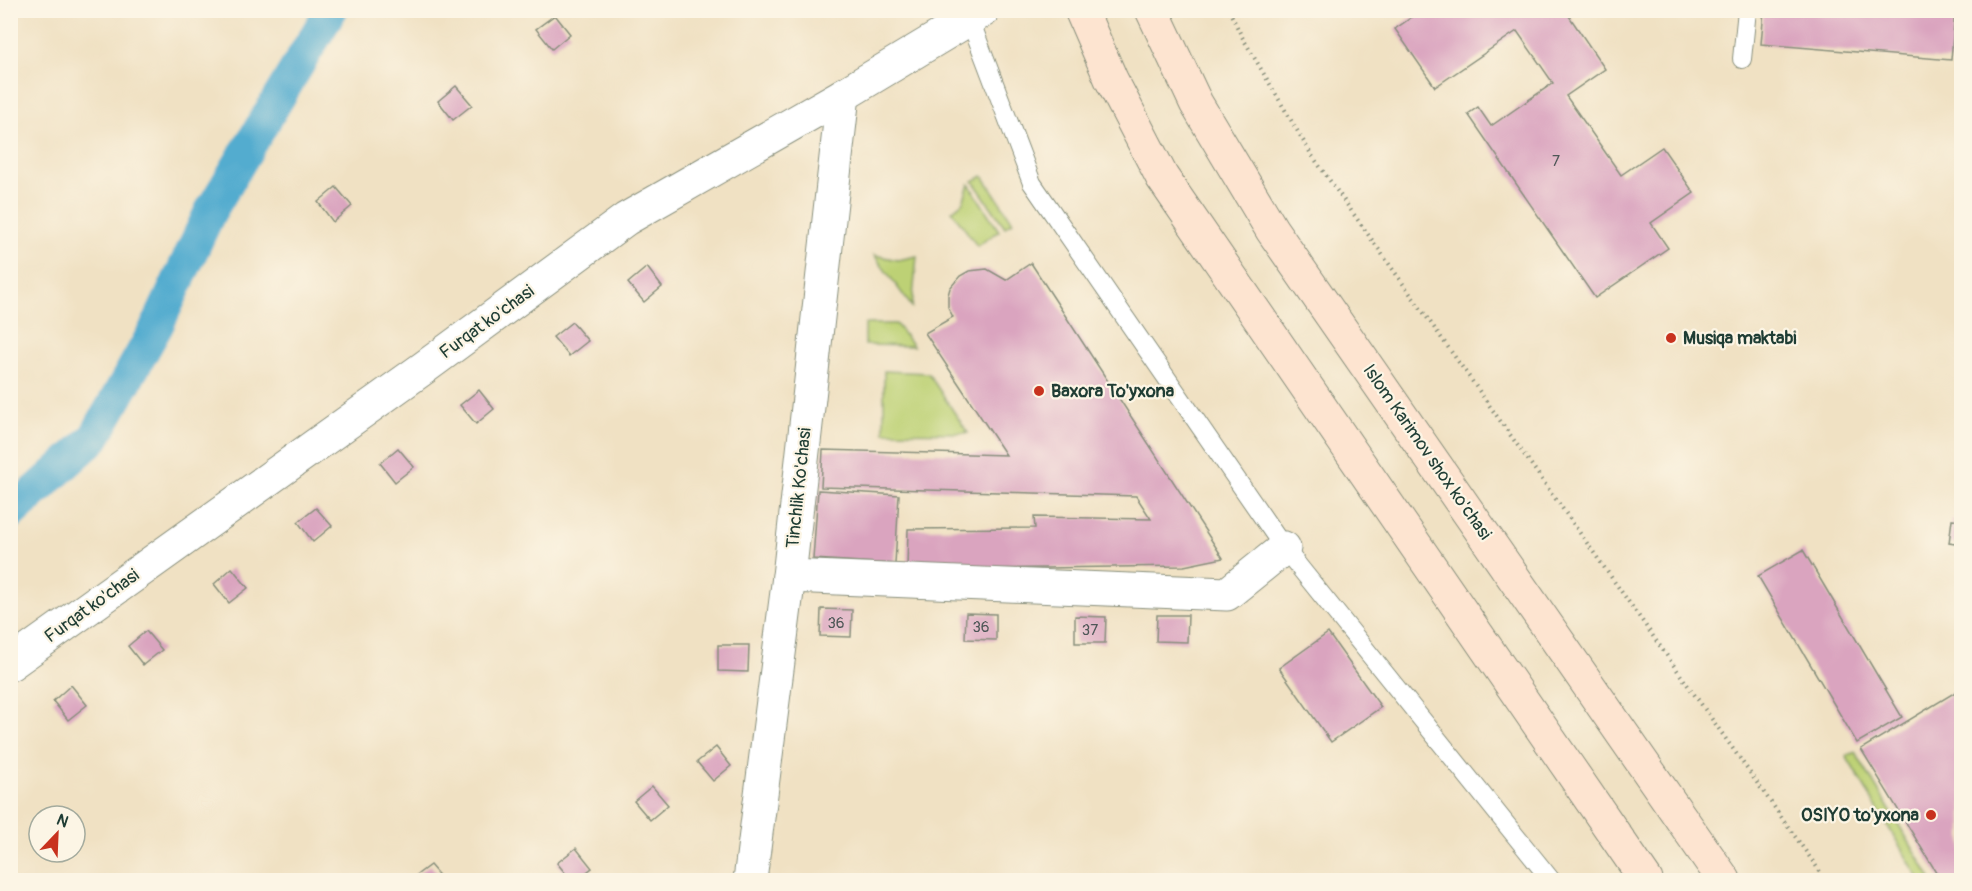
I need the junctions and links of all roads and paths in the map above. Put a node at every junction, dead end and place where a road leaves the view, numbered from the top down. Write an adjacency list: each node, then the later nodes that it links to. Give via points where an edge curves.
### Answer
1 (1081, 10): 13 (main road, via 1111,79 1162,177)
2 (1152, 10): 14 (main road, Islom Karimov shox ko'chasi, via 1196,103 1272,230)
3 (1229, 10): 15 (path, via 1311,154)
4 (1747, 10): 6 (lane)
5 (973, 13): 7 (street, Furqat ko'chasi); 8 (lane, via 1032,183)
6 (1742, 59)
7 (843, 95): 9 (street, Tinchlik Ko'chasi); 10 (street, Furqat ko'chasi, via 626,219 415,374)
8 (1284, 548): 9 (street, via 1227,594); 12 (lane)
9 (789, 576): 11 (street, Tinchlik Ko'chasi)
10 (13, 656)
11 (750, 880)
12 (1551, 880)
13 (1646, 880)
14 (1724, 880)
15 (1826, 880)

